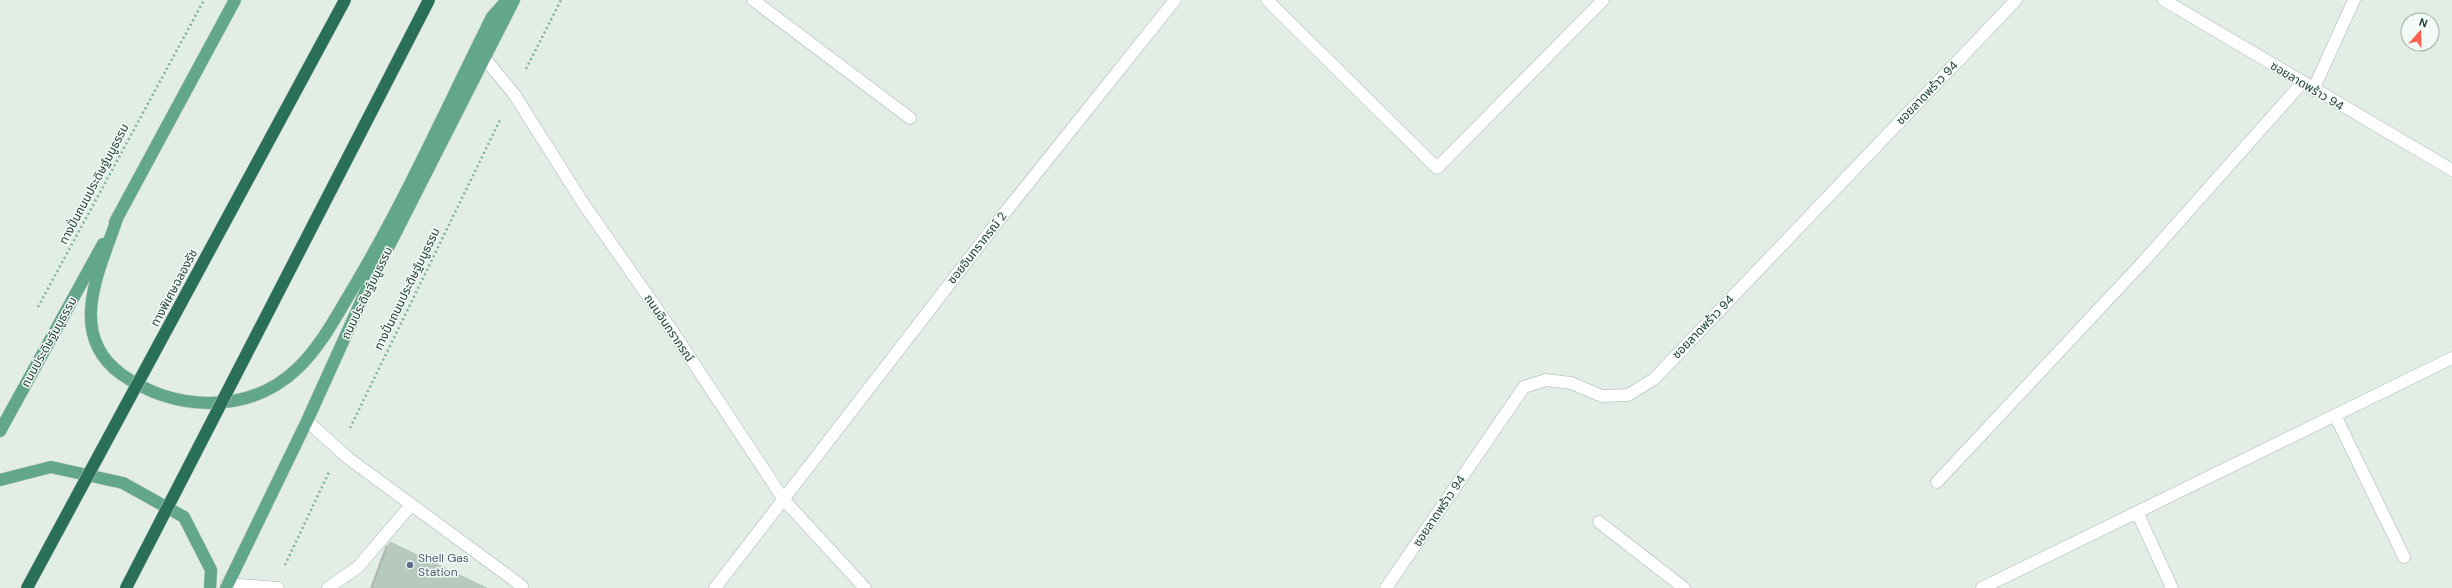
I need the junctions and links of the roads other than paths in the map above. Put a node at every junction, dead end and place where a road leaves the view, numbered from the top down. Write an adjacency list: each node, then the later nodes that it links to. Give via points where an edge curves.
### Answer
1 (235, 0): 18 (main road, ถนนประดิษฐ์มนูธรรม)
2 (345, 0): 33 (highway, ทางพิเศษฉลองรัช, bridge)
3 (429, 0): 34 (highway, bridge)
4 (507, 0): 18 (main road, via 492,17 384,237 326,334 298,368 268,389 238,401 204,405 163,395 132,382 108,364 95,345 90,321 93,292)
5 (514, 0): 13 (main road, ถนนประดิษฐ์มนูธรรม)
6 (753, 0): 16 (street)
7 (1175, 0): 25 (street, ซอยอินทราภรณ์ 2, via 995,225)
8 (1267, 0): 9 (street, via 1437,168)
9 (1603, 0)
10 (2016, 0): 41 (street, ซอยลาดพร้าว 94, via 1654,379 1628,395 1602,396 1572,383 1546,380 1524,387)
11 (2164, 0): 14 (street, ซอยลาดพร้าว 94)
12 (2354, 0): 15 (street)
13 (485, 59): 21 (main road, ถนนประดิษฐ์มนูธรรม, via 365,293); 25 (street, ถนนอินทราภรณ์, via 514,94 583,203 673,332)
14 (2302, 83): 15 (street, ซอยลาดพร้าว 94); 24 (street, via 2143,262)
15 (2313, 90): 17 (street, ซอยลาดพร้าว 94)
16 (910, 118)
17 (2452, 170)
18 (118, 216): 22 (main road, ถนนประดิษฐ์มนูธรรม)
19 (2452, 358): 20 (street)
20 (2335, 415): 27 (street); 29 (street)
21 (307, 421): 26 (street, via 339,450); 30 (main road, ถนนประดิษฐ์มนูธรรม)
22 (0, 431)
23 (0, 480): 35 (main road, via 51,467 123,483 184,517 211,570)
24 (1937, 482)
25 (784, 500): 39 (street, ซอยอินทราภรณ์ 2); 40 (street, ถนนอินทราภรณ์)
26 (410, 505): 31 (street); 38 (street, via 358,567)
27 (2137, 512): 42 (street); 43 (street)
28 (1599, 522): 32 (street)
29 (2404, 557)
30 (226, 586): 36 (street)
31 (522, 586)
32 (1678, 586)
33 (27, 588)
34 (126, 588)
35 (210, 588)
36 (274, 588): 37 (street)
37 (278, 588)
38 (328, 588)
39 (715, 588)
40 (865, 588)
41 (1386, 588)
42 (1982, 588)
43 (2172, 588)

